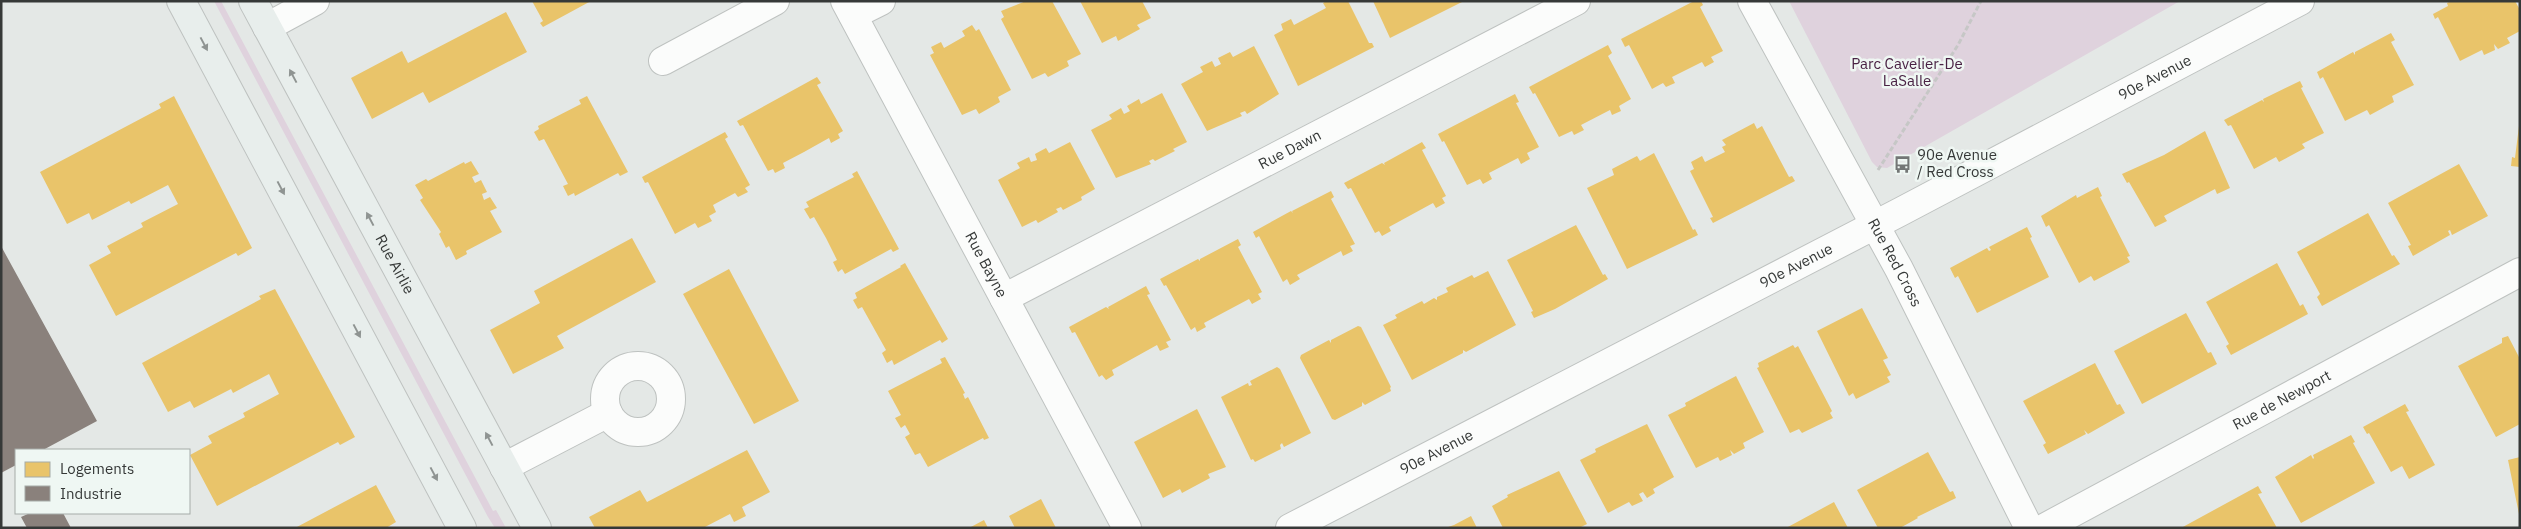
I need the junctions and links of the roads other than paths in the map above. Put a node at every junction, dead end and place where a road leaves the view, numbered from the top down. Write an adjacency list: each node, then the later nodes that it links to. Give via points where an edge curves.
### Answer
1 (181, 1): 17 (main road, one-way to 17)
2 (253, 1): 10 (main road, Rue Airlie)
3 (315, 1): 10 (street)
4 (775, 1): 11 (street)
5 (881, 1): 9 (street)
6 (1576, 1): 14 (street, Rue Dawn)
7 (1752, 1): 12 (street, Rue Red Cross)
8 (2297, 2): 12 (street, 90e Avenue)
9 (849, 8): 14 (street, Rue Bayne)
10 (267, 27): 16 (main road, Rue Airlie, one-way to 10)
11 (663, 61)
12 (1874, 225): 20 (street, 90e Avenue); 21 (street, Rue Red Cross)
13 (2520, 272): 22 (street, Rue de Newport)
14 (1004, 298): 19 (street, Rue Bayne)
15 (608, 413): 16 (street)
16 (504, 467): 18 (main road, Rue Airlie)
17 (462, 528)
18 (537, 528)
19 (1127, 528)
20 (1290, 528)
21 (2029, 528)
22 (2044, 528)

